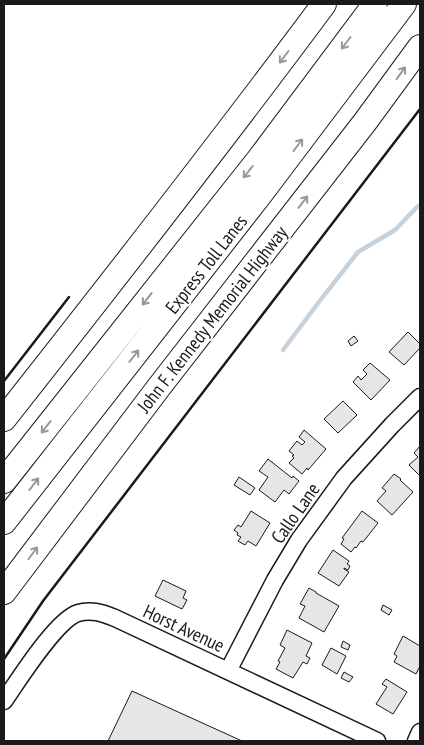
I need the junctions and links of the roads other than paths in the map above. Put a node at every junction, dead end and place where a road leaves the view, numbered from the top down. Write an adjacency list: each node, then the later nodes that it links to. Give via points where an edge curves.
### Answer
1 (324, 4): 6 (highway, one-way to 6)
2 (375, 4): 7 (highway, Express Toll Lanes, one-way to 7, via 259,159)
3 (404, 4): 8 (highway, Express Toll Lanes, one-way to 3, via 259,196)
4 (420, 47): 9 (highway, John F. Kennedy Memorial Highway, one-way to 4)
5 (420, 397): 10 (street, Callo Lane, via 344,478 299,540)
6 (4, 419)
7 (4, 481)
8 (4, 522)
9 (4, 592)
10 (228, 671): 11 (street, Horst Avenue, via 102,613 77,613 58,628); 13 (street, Horst Avenue)
11 (4, 701)
12 (420, 732): 14 (street)
13 (376, 741)
14 (416, 741)

